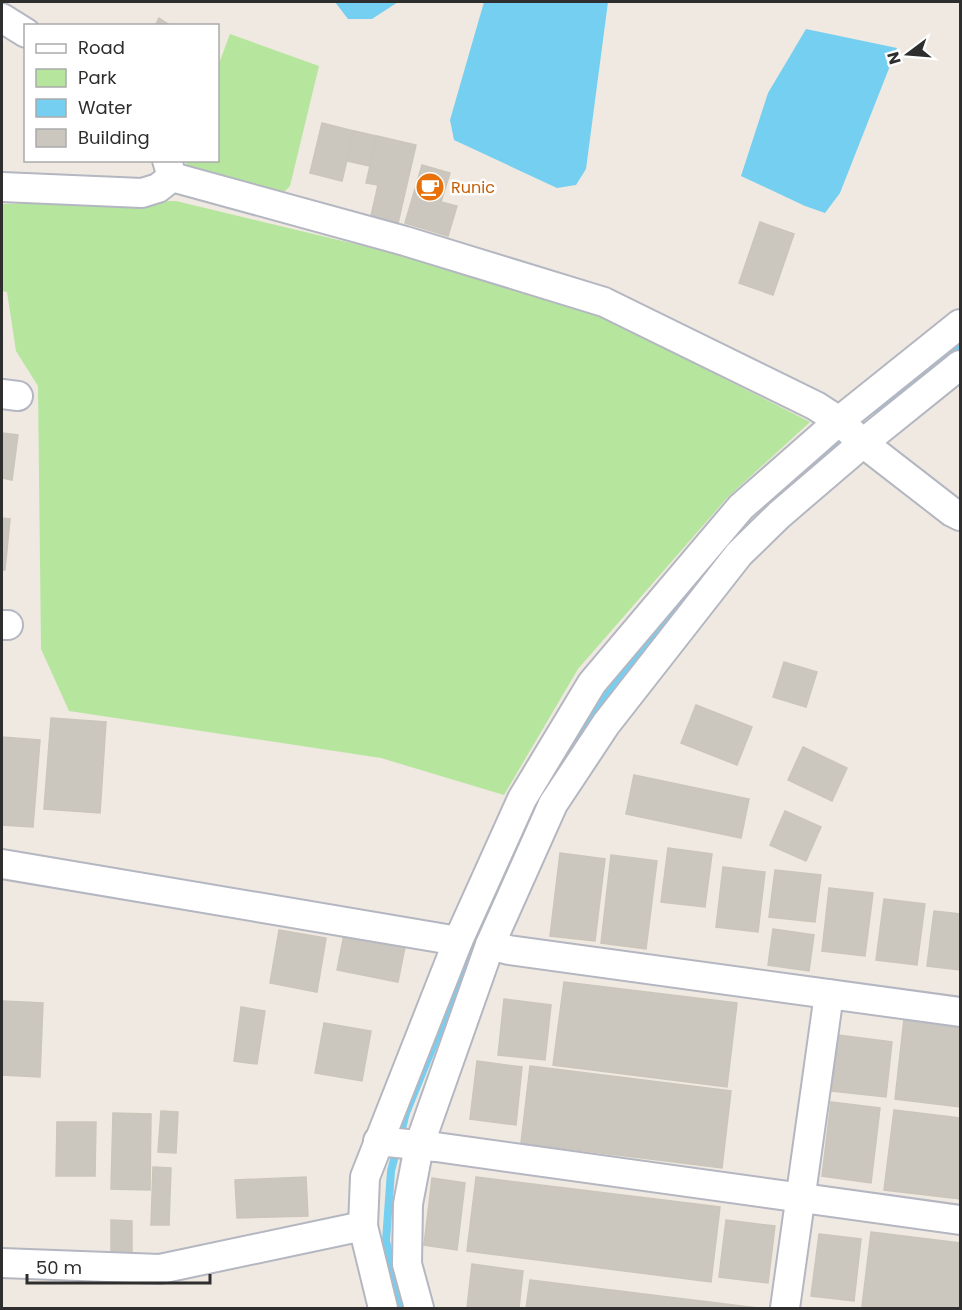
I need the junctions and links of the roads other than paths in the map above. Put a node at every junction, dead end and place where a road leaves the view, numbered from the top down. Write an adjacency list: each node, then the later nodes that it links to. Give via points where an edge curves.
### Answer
1 (2, 18): 2 (street)
2 (24, 32)
3 (170, 169): 4 (street, via 158,188 142,193); 7 (street, via 604,302)
4 (2, 187)
5 (960, 324): 7 (street)
6 (960, 365): 8 (street)
7 (839, 421): 8 (street); 11 (street, via 741,507 592,683 522,800)
8 (863, 443): 9 (street); 12 (street, via 739,554 606,724 553,804)
9 (960, 516)
10 (2, 864): 11 (street)
11 (458, 941): 15 (street)
12 (500, 948): 13 (street); 15 (street)
13 (829, 994): 14 (street); 16 (street)
14 (960, 1012)
15 (405, 1144): 16 (street); 18 (street, via 365,1177); 21 (street, via 407,1264)
16 (801, 1198): 17 (street); 22 (street)
17 (960, 1220)
18 (363, 1226): 19 (street, via 160,1269); 20 (street)
19 (2, 1263)
20 (383, 1308)
21 (418, 1308)
22 (785, 1308)

